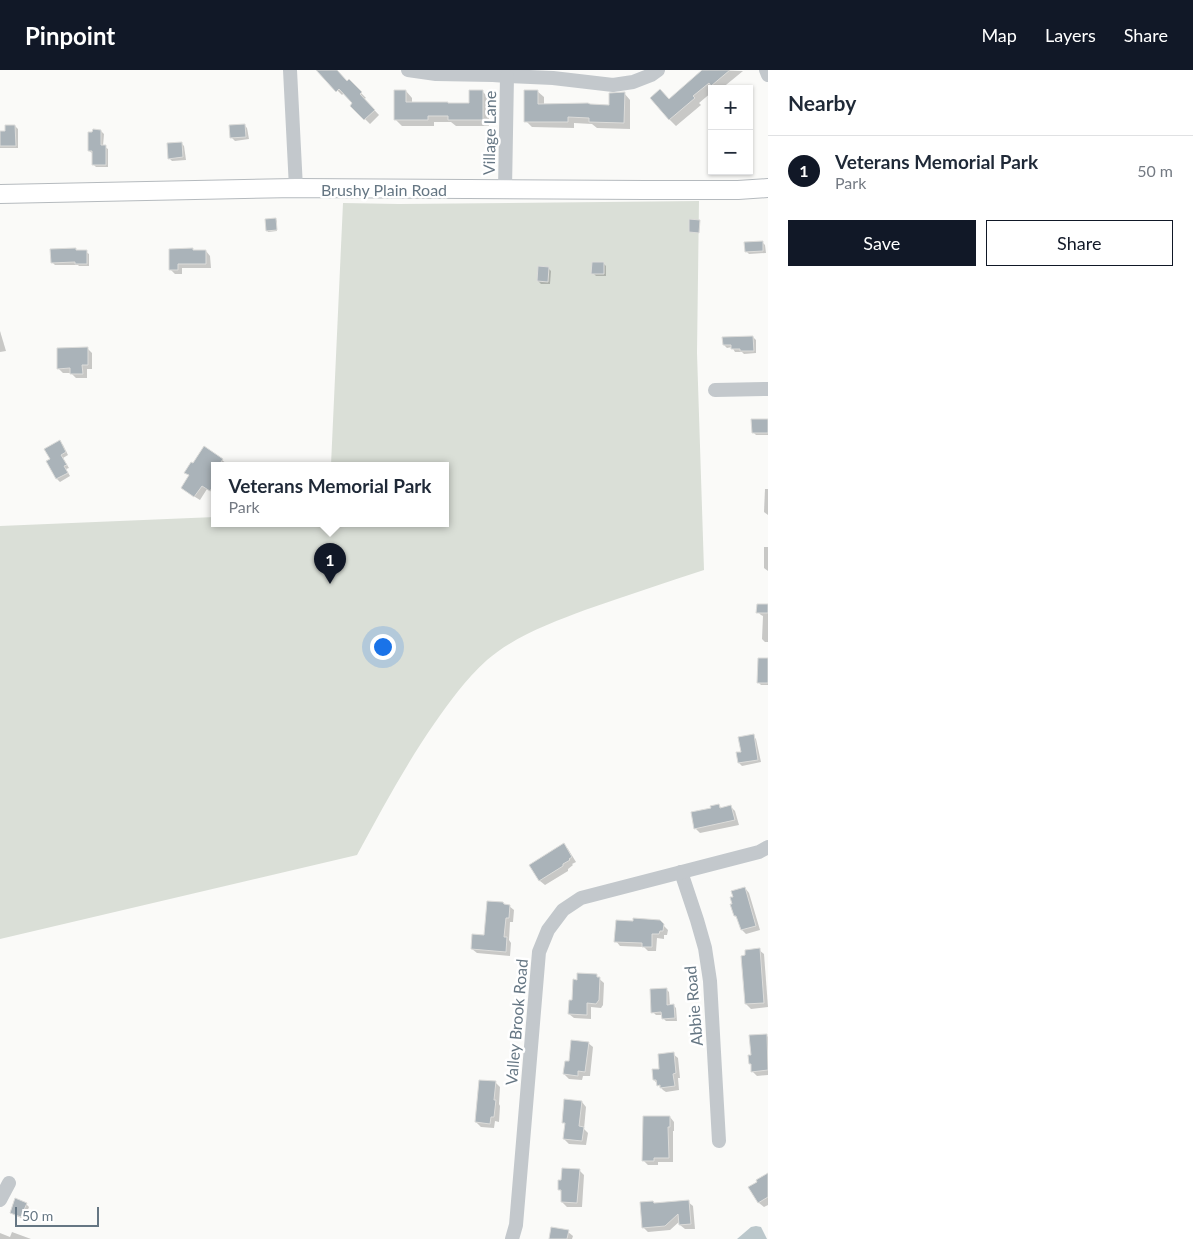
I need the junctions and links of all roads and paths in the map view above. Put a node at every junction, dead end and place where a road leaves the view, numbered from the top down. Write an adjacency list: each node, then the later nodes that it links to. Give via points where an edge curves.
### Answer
1 (290, 70): 8 (street)
2 (408, 70): 5 (street, via 436,74)
3 (658, 70): 7 (street, via 633,82 613,85)
4 (766, 70): 6 (street)
5 (492, 72): 7 (street)
6 (768, 75)
7 (507, 76): 10 (street, Village Lane)
8 (296, 188): 10 (main road, Brushy Plain Road); 11 (main road, Brushy Plain Road)
9 (768, 188): 10 (main road, Brushy Plain Road)
10 (505, 189)
11 (0, 194)
12 (768, 389): 13 (street)
13 (715, 390)
14 (768, 847): 15 (street, Valley Brook Road)
15 (681, 872): 16 (street, Abbie Road, via 700,929 710,981); 19 (street, Valley Brook Road, via 582,898 563,910 548,930 539,952 516,1225)
16 (719, 1140)
17 (9, 1183): 18 (street)
18 (0, 1200)
19 (512, 1239)

